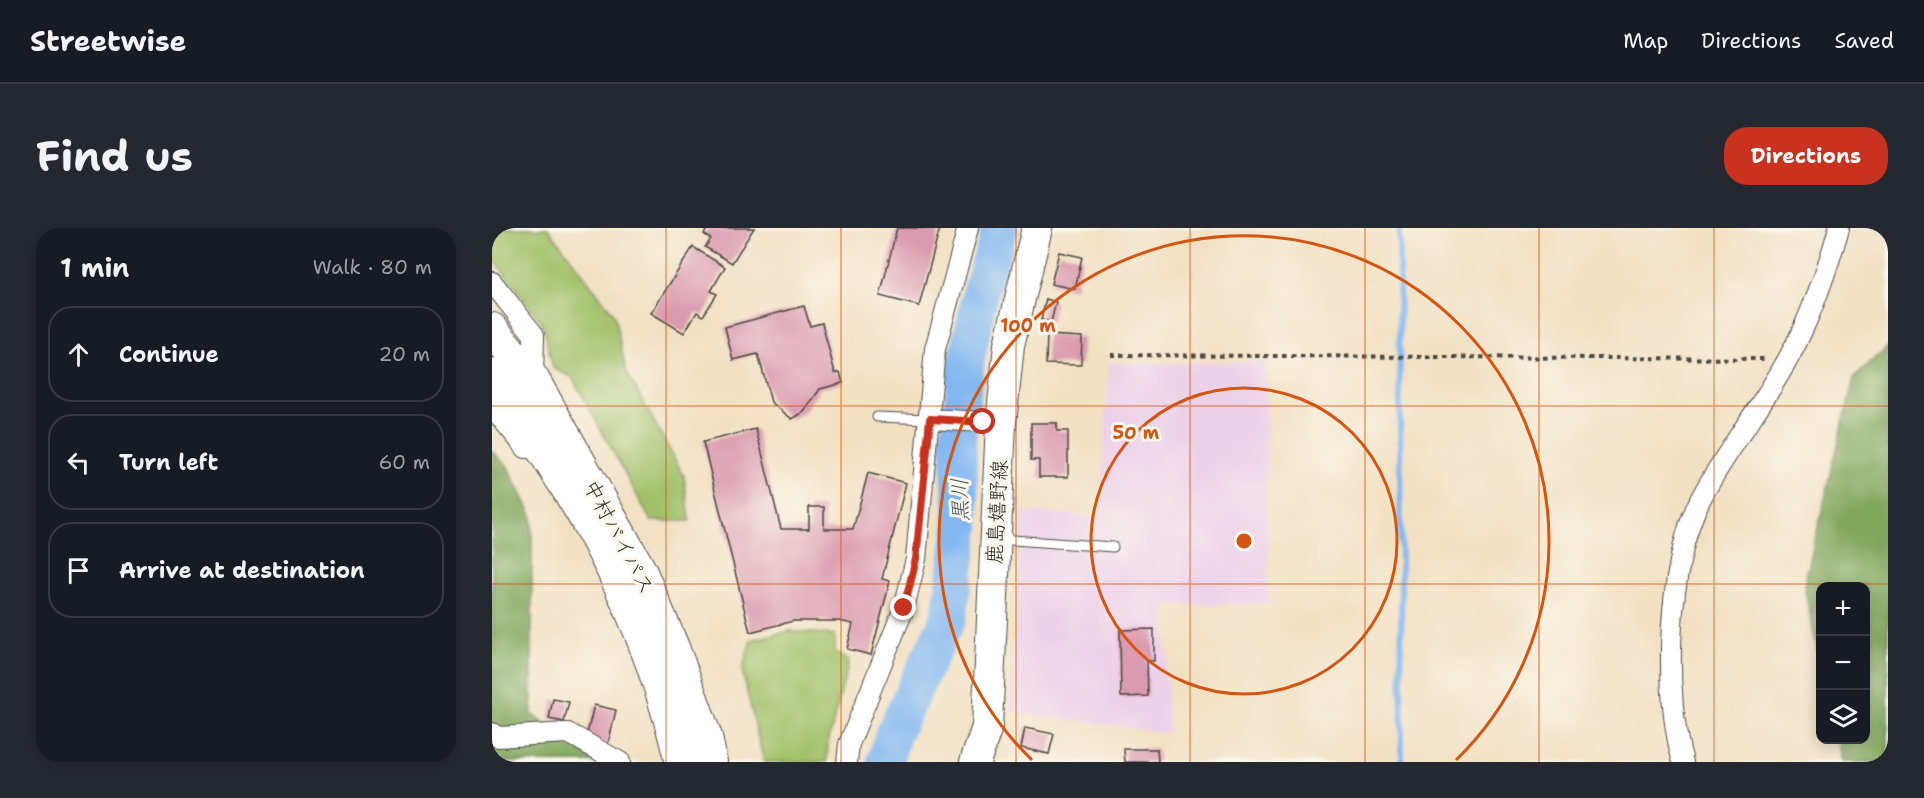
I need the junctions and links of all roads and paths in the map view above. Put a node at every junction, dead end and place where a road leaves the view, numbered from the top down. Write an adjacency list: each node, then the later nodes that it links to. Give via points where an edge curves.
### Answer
1 (968, 228): 12 (street, via 935,349)
2 (1037, 228): 13 (main road, 鹿島嬉野線)
3 (1839, 228): 7 (street, via 1821,291)
4 (492, 282): 9 (street, via 534,335)
5 (492, 329): 9 (highway, 中村バイパス)
6 (1112, 355): 7 (path)
7 (1788, 359): 23 (street, via 1700,499 1683,543 1673,620 1670,699)
8 (492, 374): 14 (highway, 中村バイパス)
9 (532, 379): 20 (highway, 中村バイパス, via 640,570 678,661 706,737)
10 (492, 407): 14 (street)
11 (877, 417): 12 (lane)
12 (935, 419): 13 (street); 21 (street, via 916,559 904,608 849,744)
13 (992, 422): 15 (main road, 鹿島嬉野線)
14 (582, 514): 19 (highway, 中村バイパス, via 651,658)
15 (996, 538): 16 (lane); 22 (main road, 鹿島嬉野線, via 987,727)
16 (1113, 547)
17 (492, 733): 18 (street, via 568,733)
18 (620, 762)
19 (681, 762)
20 (711, 762)
21 (847, 762)
22 (975, 762)
23 (1683, 762)

